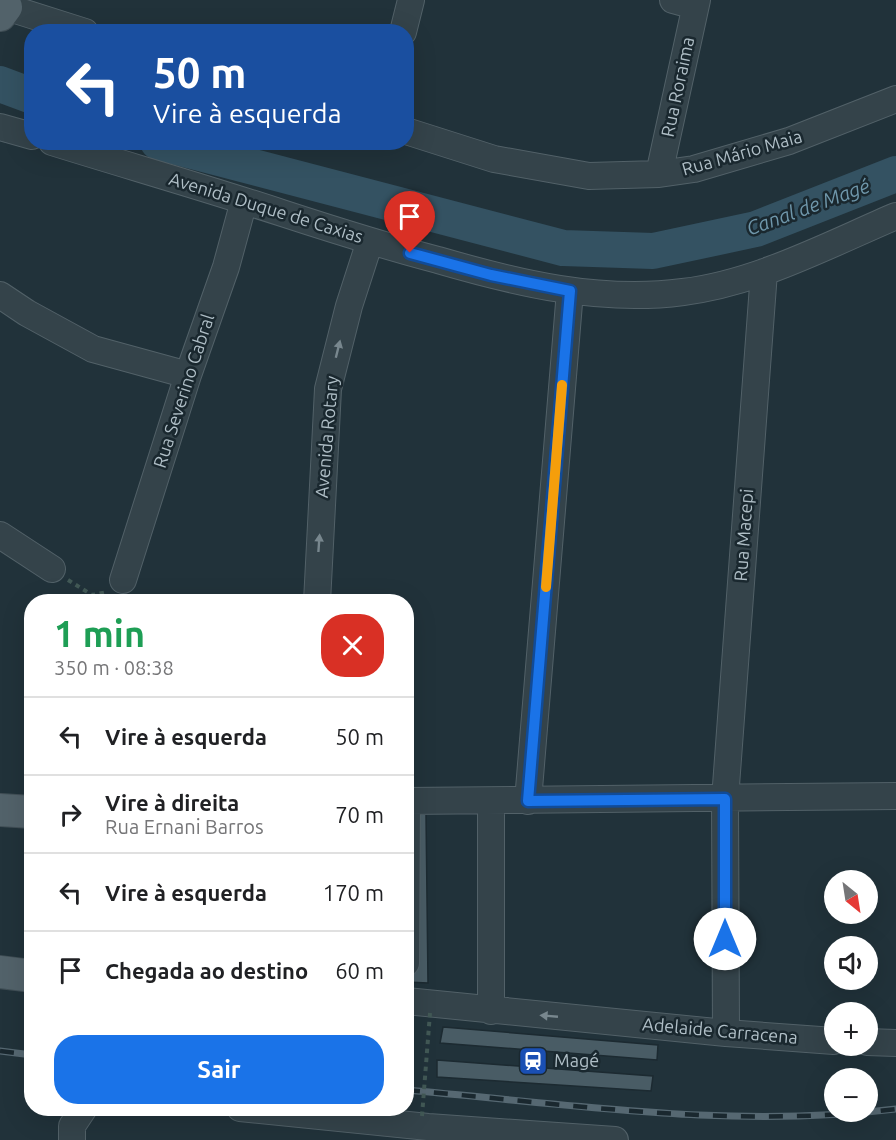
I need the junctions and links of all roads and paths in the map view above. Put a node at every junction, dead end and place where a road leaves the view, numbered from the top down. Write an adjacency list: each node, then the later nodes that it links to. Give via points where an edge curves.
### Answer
1 (411, 0): 5 (street)
2 (688, 2): 11 (street, Rua Roraima)
3 (4, 7): 4 (street)
4 (59, 24)
5 (405, 24)
6 (896, 99): 11 (street, Rua Mário Maia, via 789,141 694,169)
7 (0, 127): 8 (street)
8 (24, 134)
9 (414, 134): 11 (street, Rua Mário Maia, via 494,159 588,176)
10 (78, 150): 12 (street, Avenida Duque de Caxias)
11 (659, 174)
12 (244, 201): 14 (street, Avenida Duque de Caxias); 18 (street, Rua Severino Cabral, via 226,267)
13 (896, 216): 15 (street, Avenida Duque de Caxias)
14 (370, 241): 16 (street, Avenida Duque de Caxias, via 491,275); 24 (street, Avenida Rotary, one-way to 14, via 328,388)
15 (764, 272): 16 (street, Avenida Duque de Caxias, via 684,292); 26 (street, Rua Macepi)
16 (570, 291): 29 (street)
17 (0, 295): 18 (street, via 93,349)
18 (188, 375): 21 (street, Rua Severino Cabral)
19 (0, 535): 20 (street)
20 (52, 569): 22 (path)
21 (123, 580): 23 (path, via 110,591)
22 (90, 594)
23 (96, 594)
24 (317, 594)
25 (896, 796): 26 (street)
26 (725, 799): 29 (street); 37 (street, Rua Macepi)
27 (414, 801): 28 (street)
28 (491, 801): 29 (street); 35 (street)
29 (528, 801)
30 (0, 810): 31 (main road)
31 (24, 812)
32 (0, 972): 33 (main road)
33 (24, 975)
34 (414, 1002): 35 (street, Adelaide Carracena)
35 (491, 1011): 37 (street, Adelaide Carracena, one-way to 35)
36 (430, 1013): 43 (path, bridge)
37 (726, 1033): 38 (street, Adelaide Carracena)
38 (824, 1040)
39 (878, 1042): 40 (street)
40 (896, 1043)
41 (79, 1116): 44 (street, via 72,1126)
42 (314, 1116): 43 (street)
43 (425, 1128): 45 (street)
44 (72, 1140)
45 (597, 1140): 46 (street)
46 (615, 1140)

